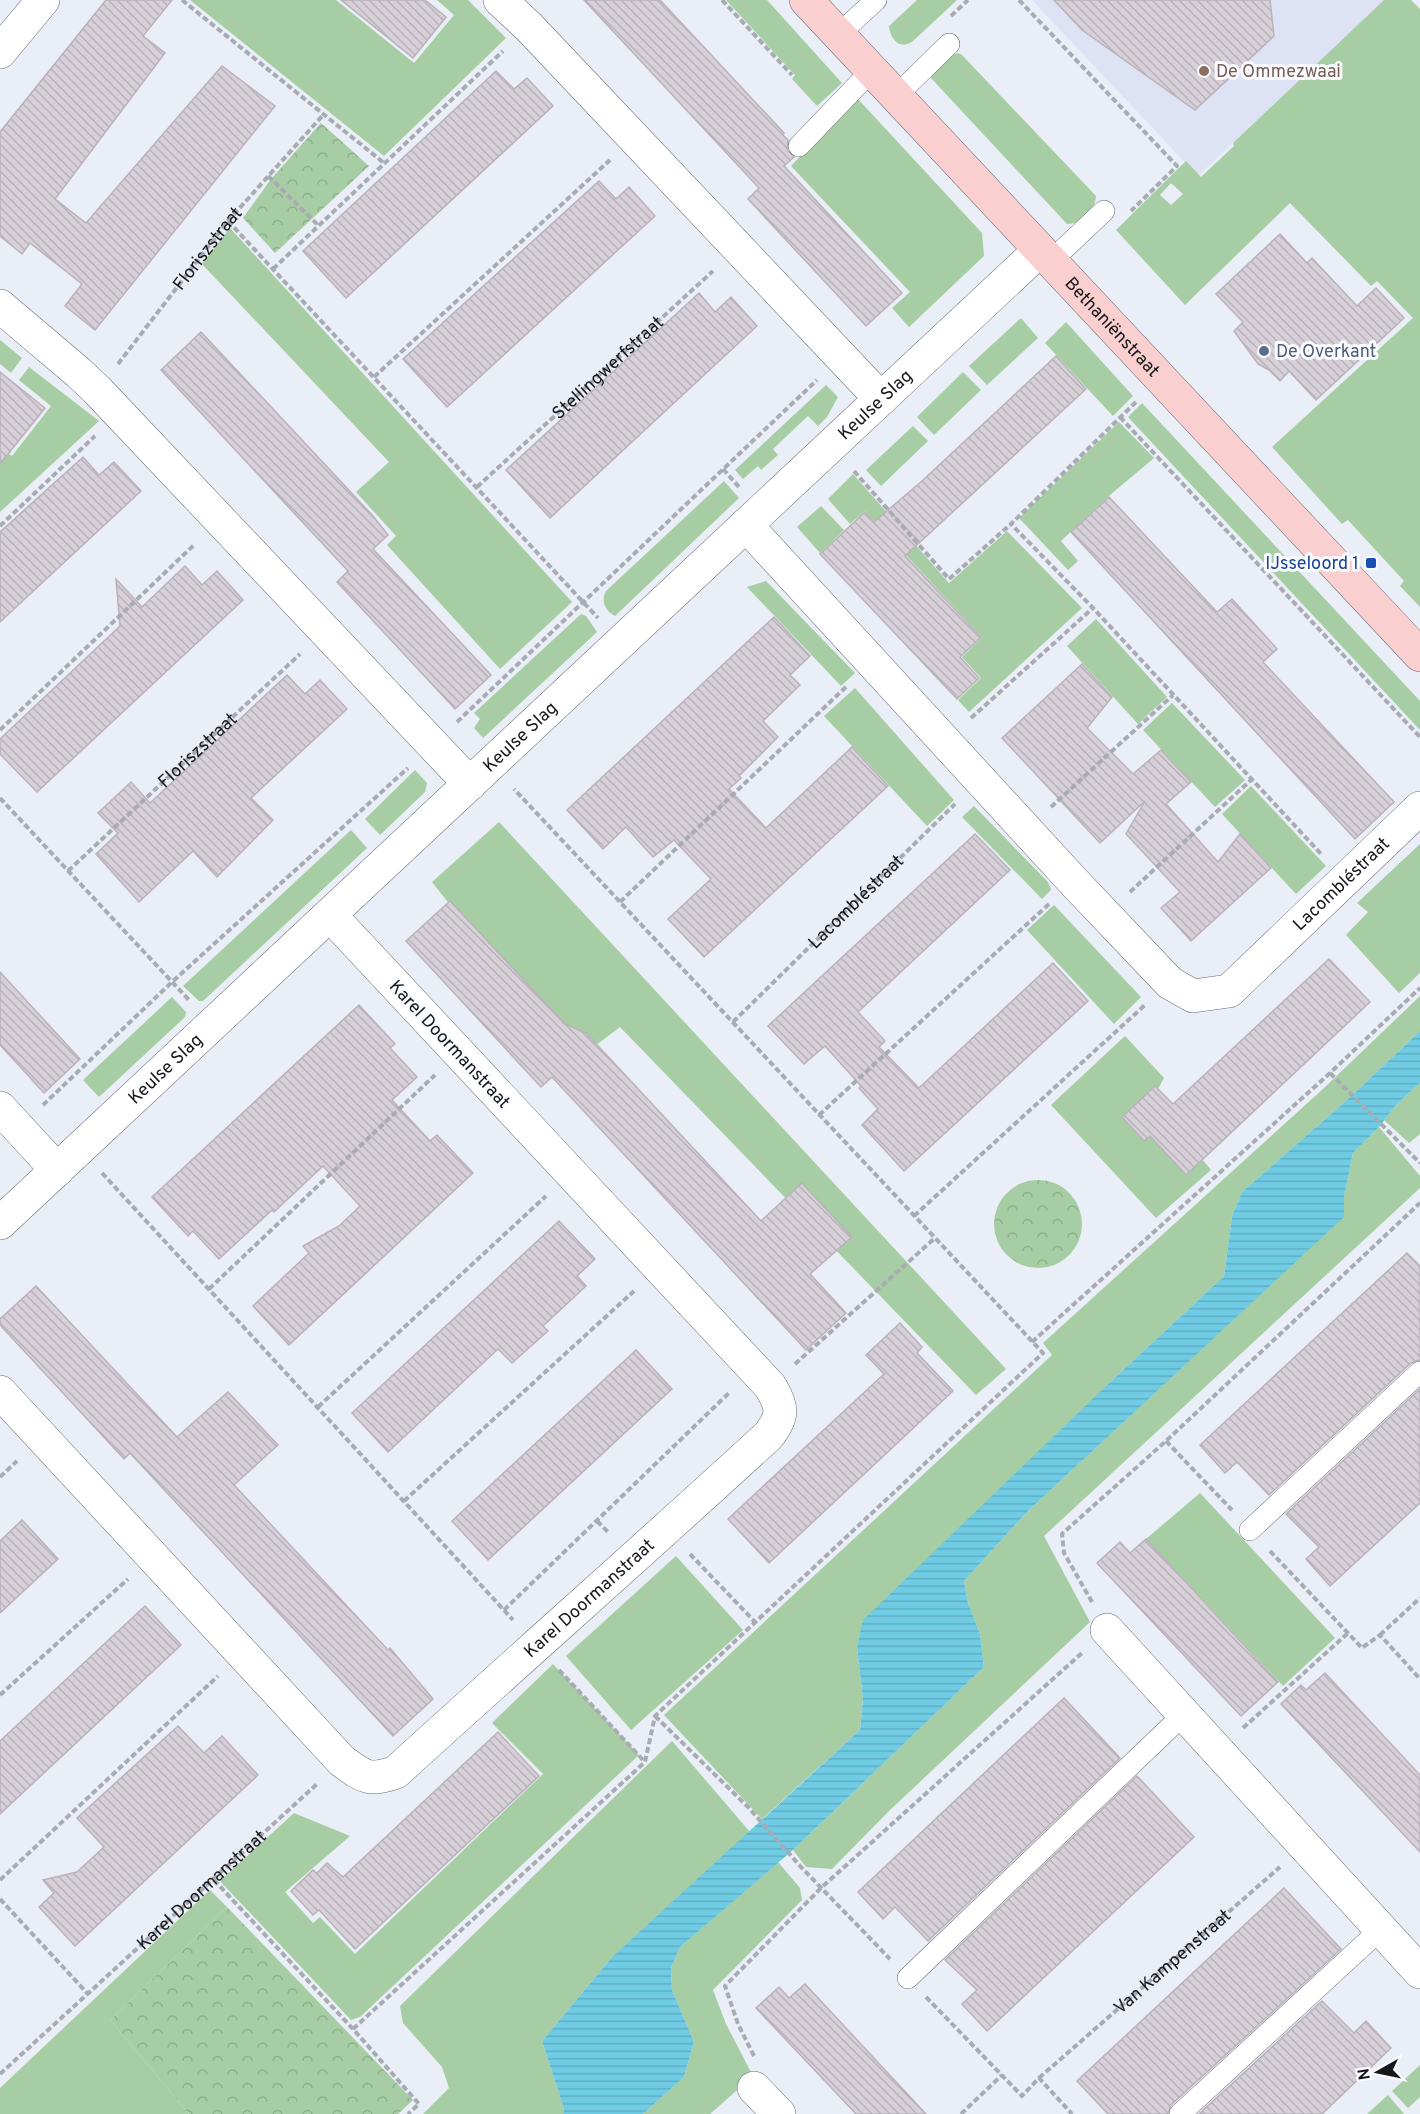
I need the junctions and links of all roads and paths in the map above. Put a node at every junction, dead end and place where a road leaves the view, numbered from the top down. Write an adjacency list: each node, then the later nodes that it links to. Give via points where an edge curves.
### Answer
1 (43, 0): 11 (street)
2 (182, 0): 15 (path)
3 (500, 0): 8 (street)
4 (722, 0): 13 (path)
5 (806, 0): 9 (street, Bethaniënstraat)
6 (876, 0): 9 (lane)
7 (1019, 0): 21 (path, via 1177,166)
8 (529, 27): 16 (street); 18 (path)
9 (838, 35): 12 (street, Bethaniënstraat)
10 (950, 44): 14 (lane)
11 (0, 52)
12 (872, 70): 14 (street, Bethaniënstraat); 17 (lane)
13 (792, 75)
14 (896, 96): 25 (street, Bethaniënstraat)
15 (324, 114): 18 (path); 19 (path, Floriszstraat)
16 (635, 139): 24 (street); 28 (path)
17 (799, 146)
18 (384, 163): 23 (path)
19 (268, 176): 22 (path, Floriszstraat); 23 (path)
20 (1104, 211): 25 (lane)
21 (1129, 213)
22 (228, 221): 26 (path); 31 (path, Floriszstraat)
23 (319, 226): 26 (path)
24 (737, 247): 30 (street); 35 (path, Stellingwerfstraat)
25 (1046, 256): 29 (street, Bethaniënstraat); 30 (street, Keulse Slag)
26 (273, 269): 28 (path)
27 (0, 306): 31 (street)
28 (374, 377): 35 (path)
29 (1160, 378): 32 (path); 44 (street, Bethaniënstraat)
30 (881, 399): 33 (street, Keulse Slag)
31 (108, 402): 37 (street); 40 (path, Floriszstraat)
32 (1120, 417): 38 (path); 48 (path)
33 (831, 446): 38 (path, via 949,579); 39 (street, Keulse Slag)
34 (723, 469): 36 (path)
35 (477, 487): 43 (path)
36 (744, 492)
37 (220, 520): 42 (street); 47 (path)
38 (1011, 524): 41 (path)
39 (746, 525): 43 (street, Keulse Slag); 45 (street, Lacombléstraat)
40 (0, 526)
41 (1094, 608): 46 (path); 49 (path)
42 (325, 630): 50 (street); 56 (path, Floriszstraat)
43 (621, 642): 50 (street, Keulse Slag)
44 (1420, 655)
45 (872, 663): 49 (street, Lacombléstraat); 59 (path)
46 (1173, 695): 51 (path); 55 (path)
47 (0, 730)
48 (1420, 737)
49 (946, 741): 52 (street, Lacombléstraat)
50 (481, 774): 59 (path); 60 (street, Keulse Slag)
51 (1252, 779): 57 (path); 61 (path)
52 (980, 780): 55 (street, Lacombléstraat); 64 (path, Lacombléstraat)
53 (0, 798): 56 (path)
54 (1420, 808): 57 (street, Lacombléstraat)
55 (1026, 830): 58 (street, Lacombléstraat)
56 (68, 871): 65 (path)
57 (1345, 880): 62 (street, Lacombléstraat, via 1228,991 1193,996)
58 (1074, 882): 61 (street, Lacombléstraat); 69 (path)
59 (620, 902): 64 (path)
60 (330, 915): 65 (street, Keulse Slag); 66 (street, Karel Doormanstraat)
61 (1106, 915): 62 (street, Lacombléstraat)
62 (1170, 983): 75 (path)
63 (1420, 988): 67 (path)
64 (733, 1022): 69 (path)
65 (212, 1025): 70 (street, Keulse Slag)
66 (458, 1053): 73 (street, Karel Doormanstraat); 79 (path)
67 (1330, 1073): 71 (path); 80 (path)
68 (0, 1108): 72 (street)
69 (819, 1115): 75 (path)
70 (80, 1148): 72 (street, Keulse Slag); 79 (path)
71 (1420, 1163)
72 (57, 1170): 76 (street, Keulse Slag)
73 (571, 1173): 78 (street, Karel Doormanstraat); 84 (path)
74 (1420, 1203): 85 (path)
75 (914, 1215): 77 (path)
76 (0, 1223)
77 (935, 1238): 80 (path); 82 (path)
78 (660, 1268): 82 (street, Karel Doormanstraat); 86 (path)
79 (209, 1289): 84 (path)
80 (1032, 1342): 92 (path, via 1043,1353)
81 (1420, 1372): 88 (lane)
82 (762, 1378): 87 (street, Karel Doormanstraat, via 780,1402 780,1421); 91 (path)
83 (0, 1392): 89 (street, Karel Doormanstraat)
84 (318, 1407): 86 (path)
85 (1166, 1441): 88 (path); 93 (path, via 1062,1534 1064,1553)
86 (404, 1501): 91 (path)
87 (667, 1529): 92 (path); 96 (street, Karel Doormanstraat)
88 (1250, 1530): 94 (path)
89 (152, 1556): 97 (street, Karel Doormanstraat); 99 (path)
90 (1420, 1598): 95 (path)
91 (504, 1610): 96 (path)
92 (756, 1623): 101 (path)
93 (1107, 1630): 100 (street); 108 (path)
94 (1348, 1633): 95 (path, via 1362,1648); 102 (path)
95 (1380, 1635): 98 (path)
96 (536, 1645): 103 (street, Karel Doormanstraat, via 396,1772 379,1779 364,1777); 104 (path)
97 (242, 1653): 103 (street, Karel Doormanstraat); 107 (path)
98 (1420, 1678)
99 (0, 1695)
100 (1184, 1714): 102 (street); 112 (lane)
101 (655, 1716): 104 (path); 108 (path, via 749,1808)
102 (1218, 1751): 105 (street)
103 (342, 1761): 106 (path, Karel Doormanstraat)
104 (645, 1761): 114 (path)
105 (1305, 1846): 110 (street); 117 (path, Van Kampenstraat)
106 (214, 1880): 113 (path, Karel Doormanstraat); 114 (path)
107 (0, 1881)
108 (821, 1888): 112 (path); 118 (path, via 725,1986 759,2067)
109 (0, 1899): 113 (path)
110 (1381, 1929): 111 (street); 123 (lane)
111 (1420, 1972)
112 (908, 1978): 116 (path)
113 (88, 1994): 115 (path, Karel Doormanstraat)
114 (353, 2029): 119 (path, via 419,2104)
115 (0, 2074)
116 (1002, 2075): 117 (path, Van Kampenstraat, via 1022,2096); 121 (path)
117 (1039, 2078): 122 (path)
118 (754, 2088): 120 (street)
119 (408, 2114)
120 (779, 2114)
121 (961, 2114)
122 (1072, 2114)
123 (1180, 2114)

